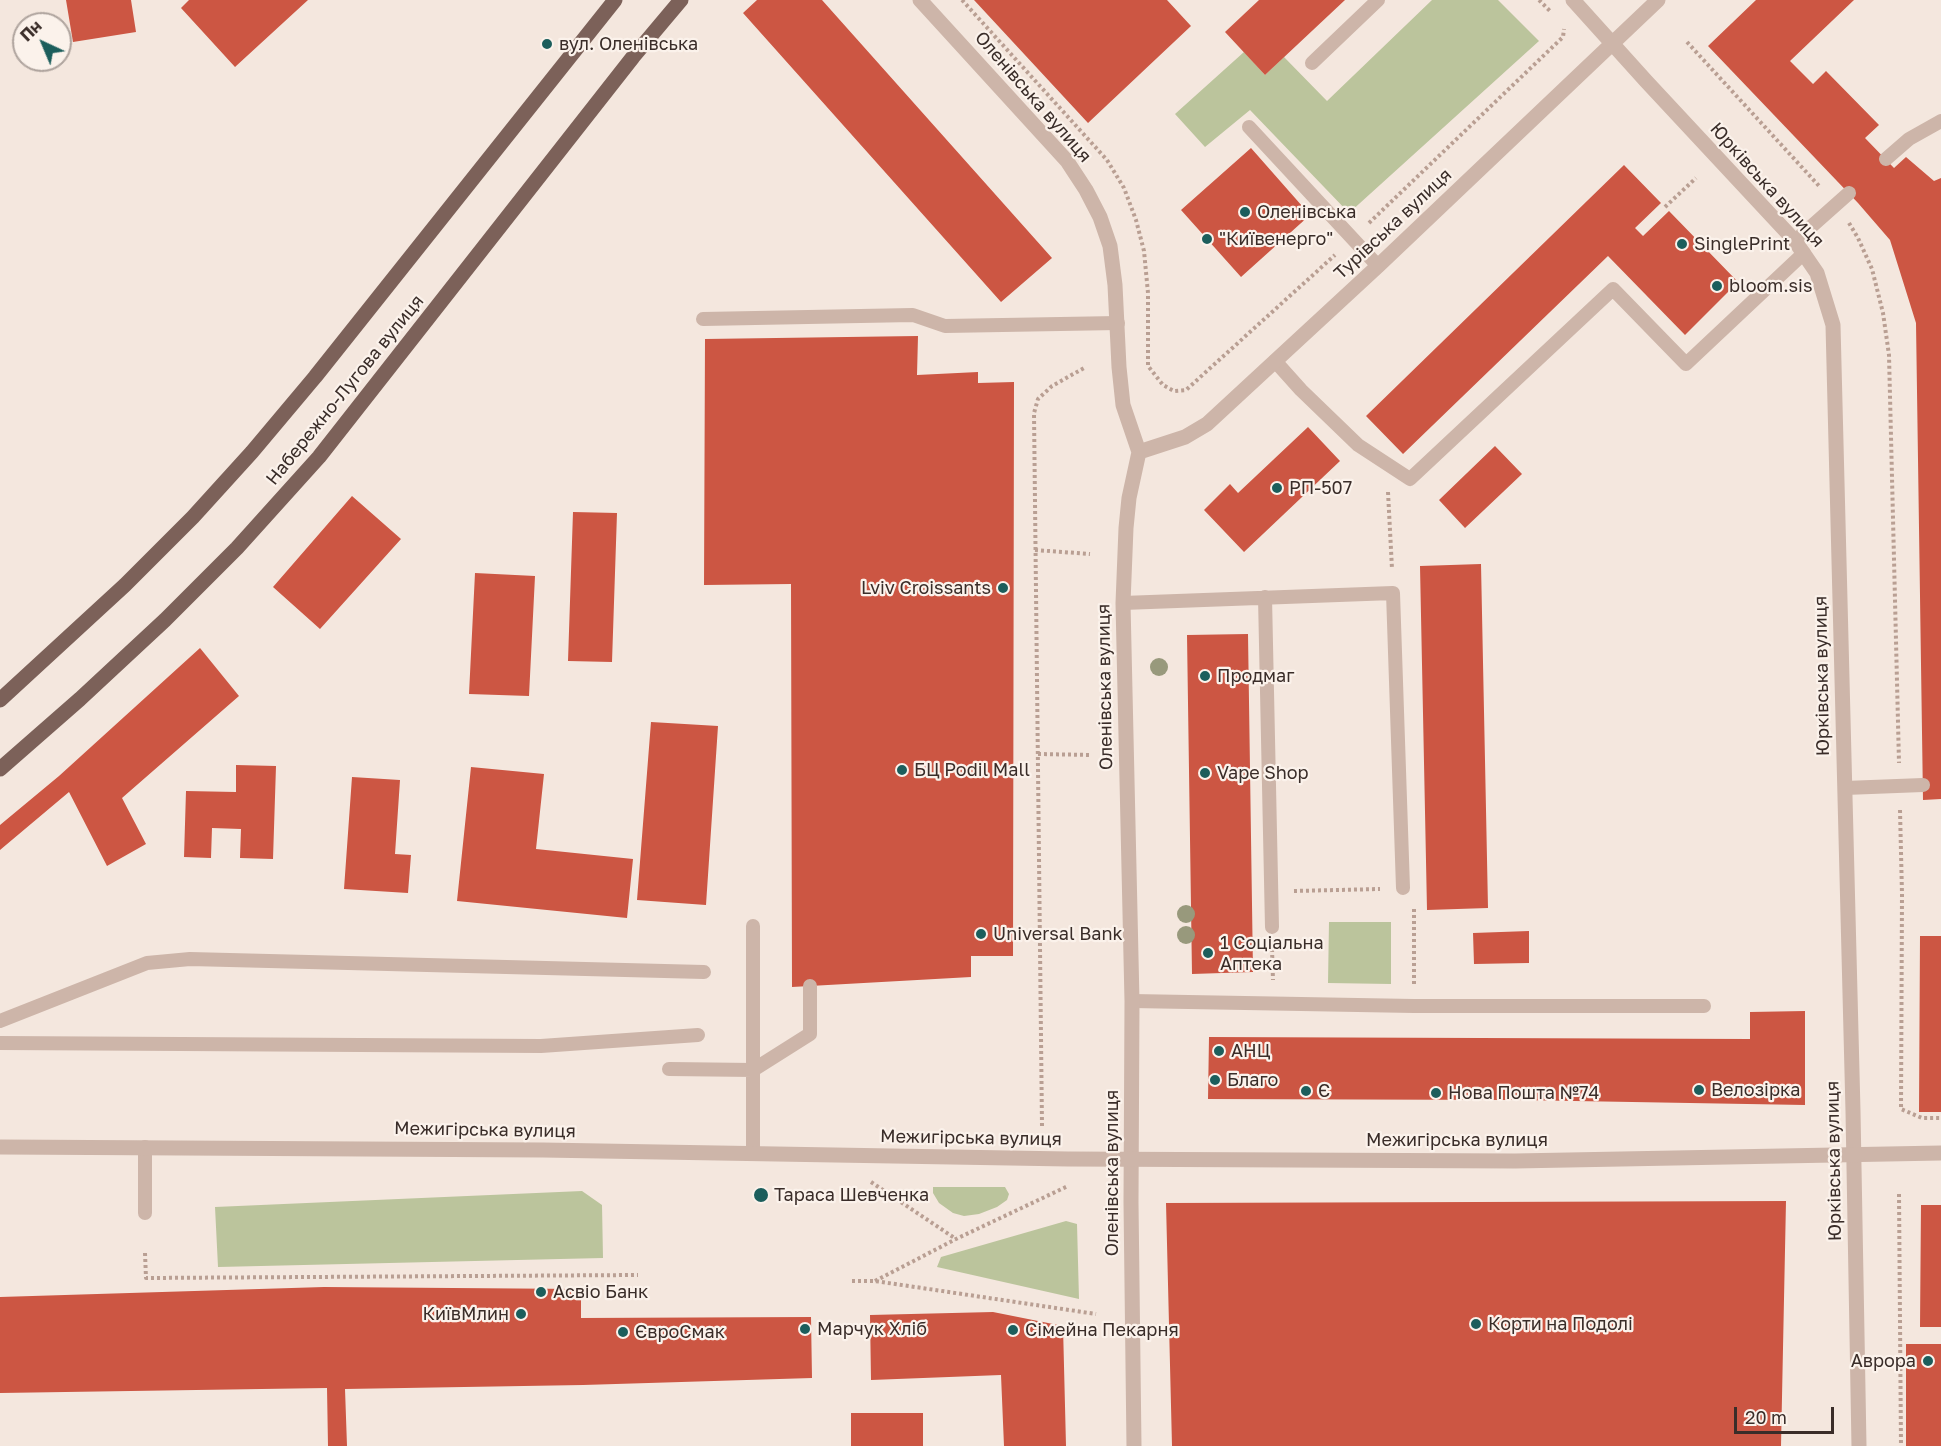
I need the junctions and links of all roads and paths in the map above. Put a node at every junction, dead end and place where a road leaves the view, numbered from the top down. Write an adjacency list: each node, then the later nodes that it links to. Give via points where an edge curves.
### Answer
1 (615, 0): 35 (main road, Набережно-Лугова вулиця, via 252,452 125,585)
2 (681, 0): 38 (main road, Набережно-Лугова вулиця, via 319,457 165,620)
3 (920, 0): 25 (street, Оленівська вулиця, via 1067,161 1086,190 1110,246)
4 (962, 0): 21 (path, via 1107,160 1124,189 1144,251 1148,366 1163,385 1174,391 1186,390)
5 (1378, 0): 13 (lane)
6 (1539, 0): 9 (path)
7 (1573, 0): 12 (street, Юрківська вулиця)
8 (1658, 0): 12 (street, Турівська вулиця)
9 (1553, 14)
10 (1559, 21): 21 (path, via 1563,37)
11 (1687, 42): 19 (path)
12 (1612, 44): 22 (street, Юрківська вулиця); 23 (street, Турівська вулиця)
13 (1312, 63)
14 (1941, 122): 16 (lane, via 1909,139)
15 (1249, 128): 21 (lane)
16 (1886, 159)
17 (1696, 178): 20 (path)
18 (1849, 194): 19 (lane)
19 (1836, 204): 22 (lane); 40 (path, via 1872,269 1889,355)
20 (1665, 207)
21 (1352, 239): 23 (lane)
22 (1799, 247): 26 (lane, via 1686,364 1612,289 1410,479 1358,445); 41 (street, Юрківська вулиця, via 1817,273 1833,325)
23 (1378, 266): 26 (street, Турівська вулиця)
24 (703, 319): 25 (lane, via 913,315 945,326)
25 (1118, 323): 28 (street, Оленівська вулиця, via 1124,405)
26 (1275, 361): 28 (street, Турівська вулиця, via 1207,424 1185,437)
27 (1084, 368): 30 (path, via 1052,386 1038,399 1034,413)
28 (1139, 452): 34 (street, Оленівська вулиця, via 1127,518)
29 (1388, 488): 32 (path)
30 (1035, 550): 31 (path); 36 (path)
31 (1090, 554)
32 (1393, 593): 33 (lane); 42 (lane)
33 (1265, 597): 34 (lane); 43 (lane)
34 (1123, 603): 48 (street, Оленівська вулиця)
35 (0, 700)
36 (1038, 754): 37 (path); 58 (path)
37 (1091, 755)
38 (0, 769)
39 (1923, 784): 40 (lane)
40 (1899, 785): 41 (lane); 57 (path, via 1901,1109 1922,1118)
41 (1845, 788): 63 (street, Юрківська вулиця)
42 (1403, 888): 43 (path); 50 (path, via 1414,907)
43 (1272, 891): 45 (lane)
44 (753, 926): 56 (lane)
45 (1272, 927): 49 (path)
46 (704, 972): 52 (lane, via 190,959 147,963)
47 (810, 986): 56 (lane, via 810,1034)
48 (1132, 1001): 49 (lane); 64 (street, Оленівська вулиця)
49 (1273, 1003): 50 (lane)
50 (1414, 1006): 51 (lane)
51 (1704, 1006)
52 (0, 1021)
53 (698, 1035): 54 (lane, via 541,1046)
54 (0, 1043)
55 (669, 1069): 56 (lane)
56 (753, 1070): 61 (lane)
57 (1941, 1118)
58 (1042, 1126)
59 (0, 1147): 60 (street, Межигірська вулиця)
60 (145, 1147): 61 (street, Межигірська вулиця); 68 (lane)
61 (753, 1153): 64 (street, Межигірська вулиця)
62 (1941, 1154): 63 (street, Межигірська вулиця)
63 (1854, 1155): 64 (street, Межигірська вулиця, via 1515,1161); 76 (street, Юрківська вулиця)
64 (1131, 1158): 75 (street, Оленівська вулиця)
65 (871, 1181): 69 (path)
66 (1068, 1186): 69 (path)
67 (1899, 1194): 77 (path)
68 (146, 1213)
69 (956, 1239): 73 (path)
70 (145, 1254): 71 (path, via 146,1278)
71 (638, 1275)
72 (852, 1281): 73 (path)
73 (875, 1281): 74 (path)
74 (1096, 1314)
75 (1134, 1446)
76 (1858, 1446)
77 (1901, 1446)

